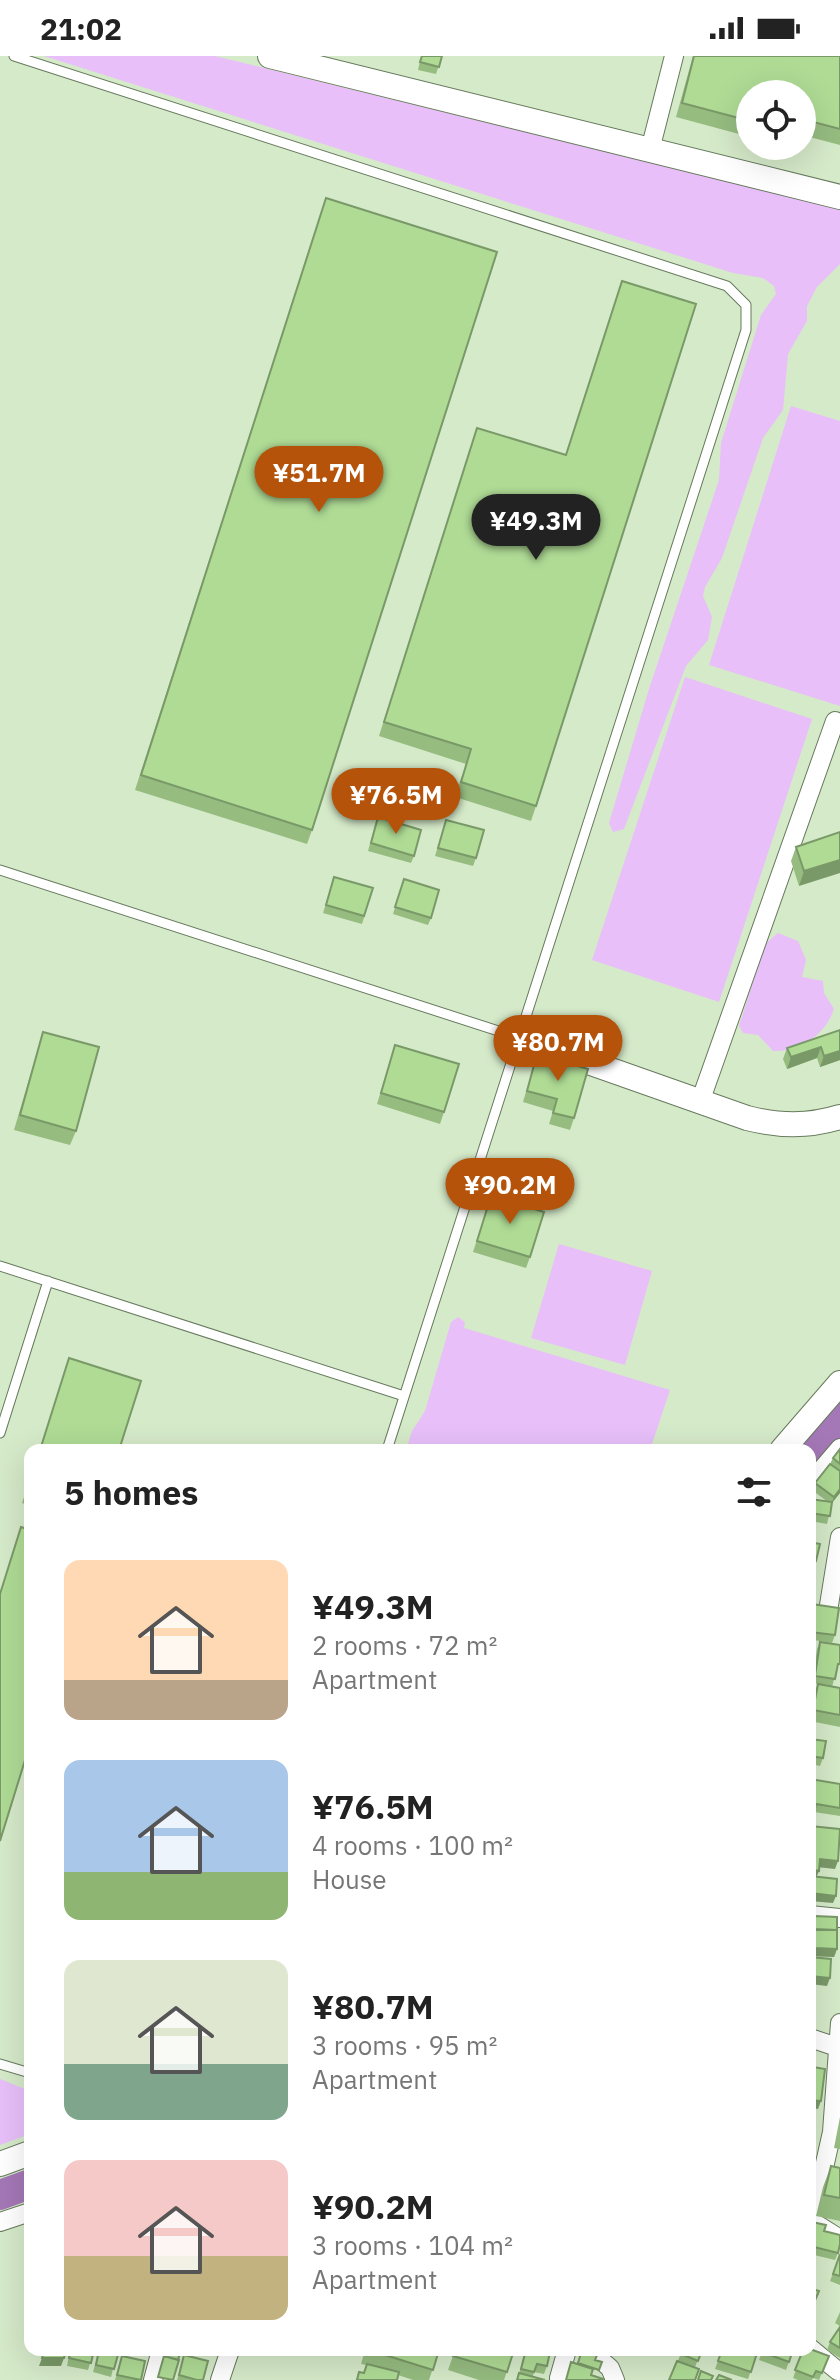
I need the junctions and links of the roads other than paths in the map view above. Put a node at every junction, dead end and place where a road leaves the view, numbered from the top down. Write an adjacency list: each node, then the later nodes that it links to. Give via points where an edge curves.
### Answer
1 (14, 56): 8 (lane, via 727,286 746,305 746,330)
2 (273, 56): 4 (street)
3 (674, 56): 4 (street)
4 (650, 150): 5 (street)
5 (840, 197)
6 (835, 721): 9 (street)
7 (0, 870): 8 (lane)
8 (520, 1038): 9 (street); 14 (lane)
9 (700, 1102): 10 (street, via 778,1125)
10 (840, 1117)
11 (0, 1266): 12 (lane)
12 (48, 1281): 14 (lane); 15 (lane)
13 (840, 1383): 17 (street)
14 (404, 1396): 16 (lane)
15 (0, 1433)
16 (389, 1444)
17 (787, 1444)
18 (840, 1448): 19 (street)
19 (816, 1476)
20 (840, 1537): 21 (street)
21 (834, 1607)
22 (816, 1916): 23 (street)
23 (840, 1918)
24 (840, 2023): 26 (street)
25 (816, 2040): 26 (street)
26 (839, 2048): 31 (street, via 832,2132)
27 (0, 2064): 28 (lane)
28 (24, 2071)
29 (24, 2155): 30 (street)
30 (0, 2164)
31 (816, 2199)
32 (24, 2214): 33 (street)
33 (0, 2222)
34 (816, 2223): 35 (street)
35 (840, 2239)
36 (816, 2354): 41 (street)
37 (159, 2356): 43 (street)
38 (228, 2356): 44 (street)
39 (565, 2356): 42 (street)
40 (596, 2356): 45 (street)
41 (837, 2374)
42 (559, 2378)
43 (153, 2380)
44 (220, 2380)
45 (615, 2380)

